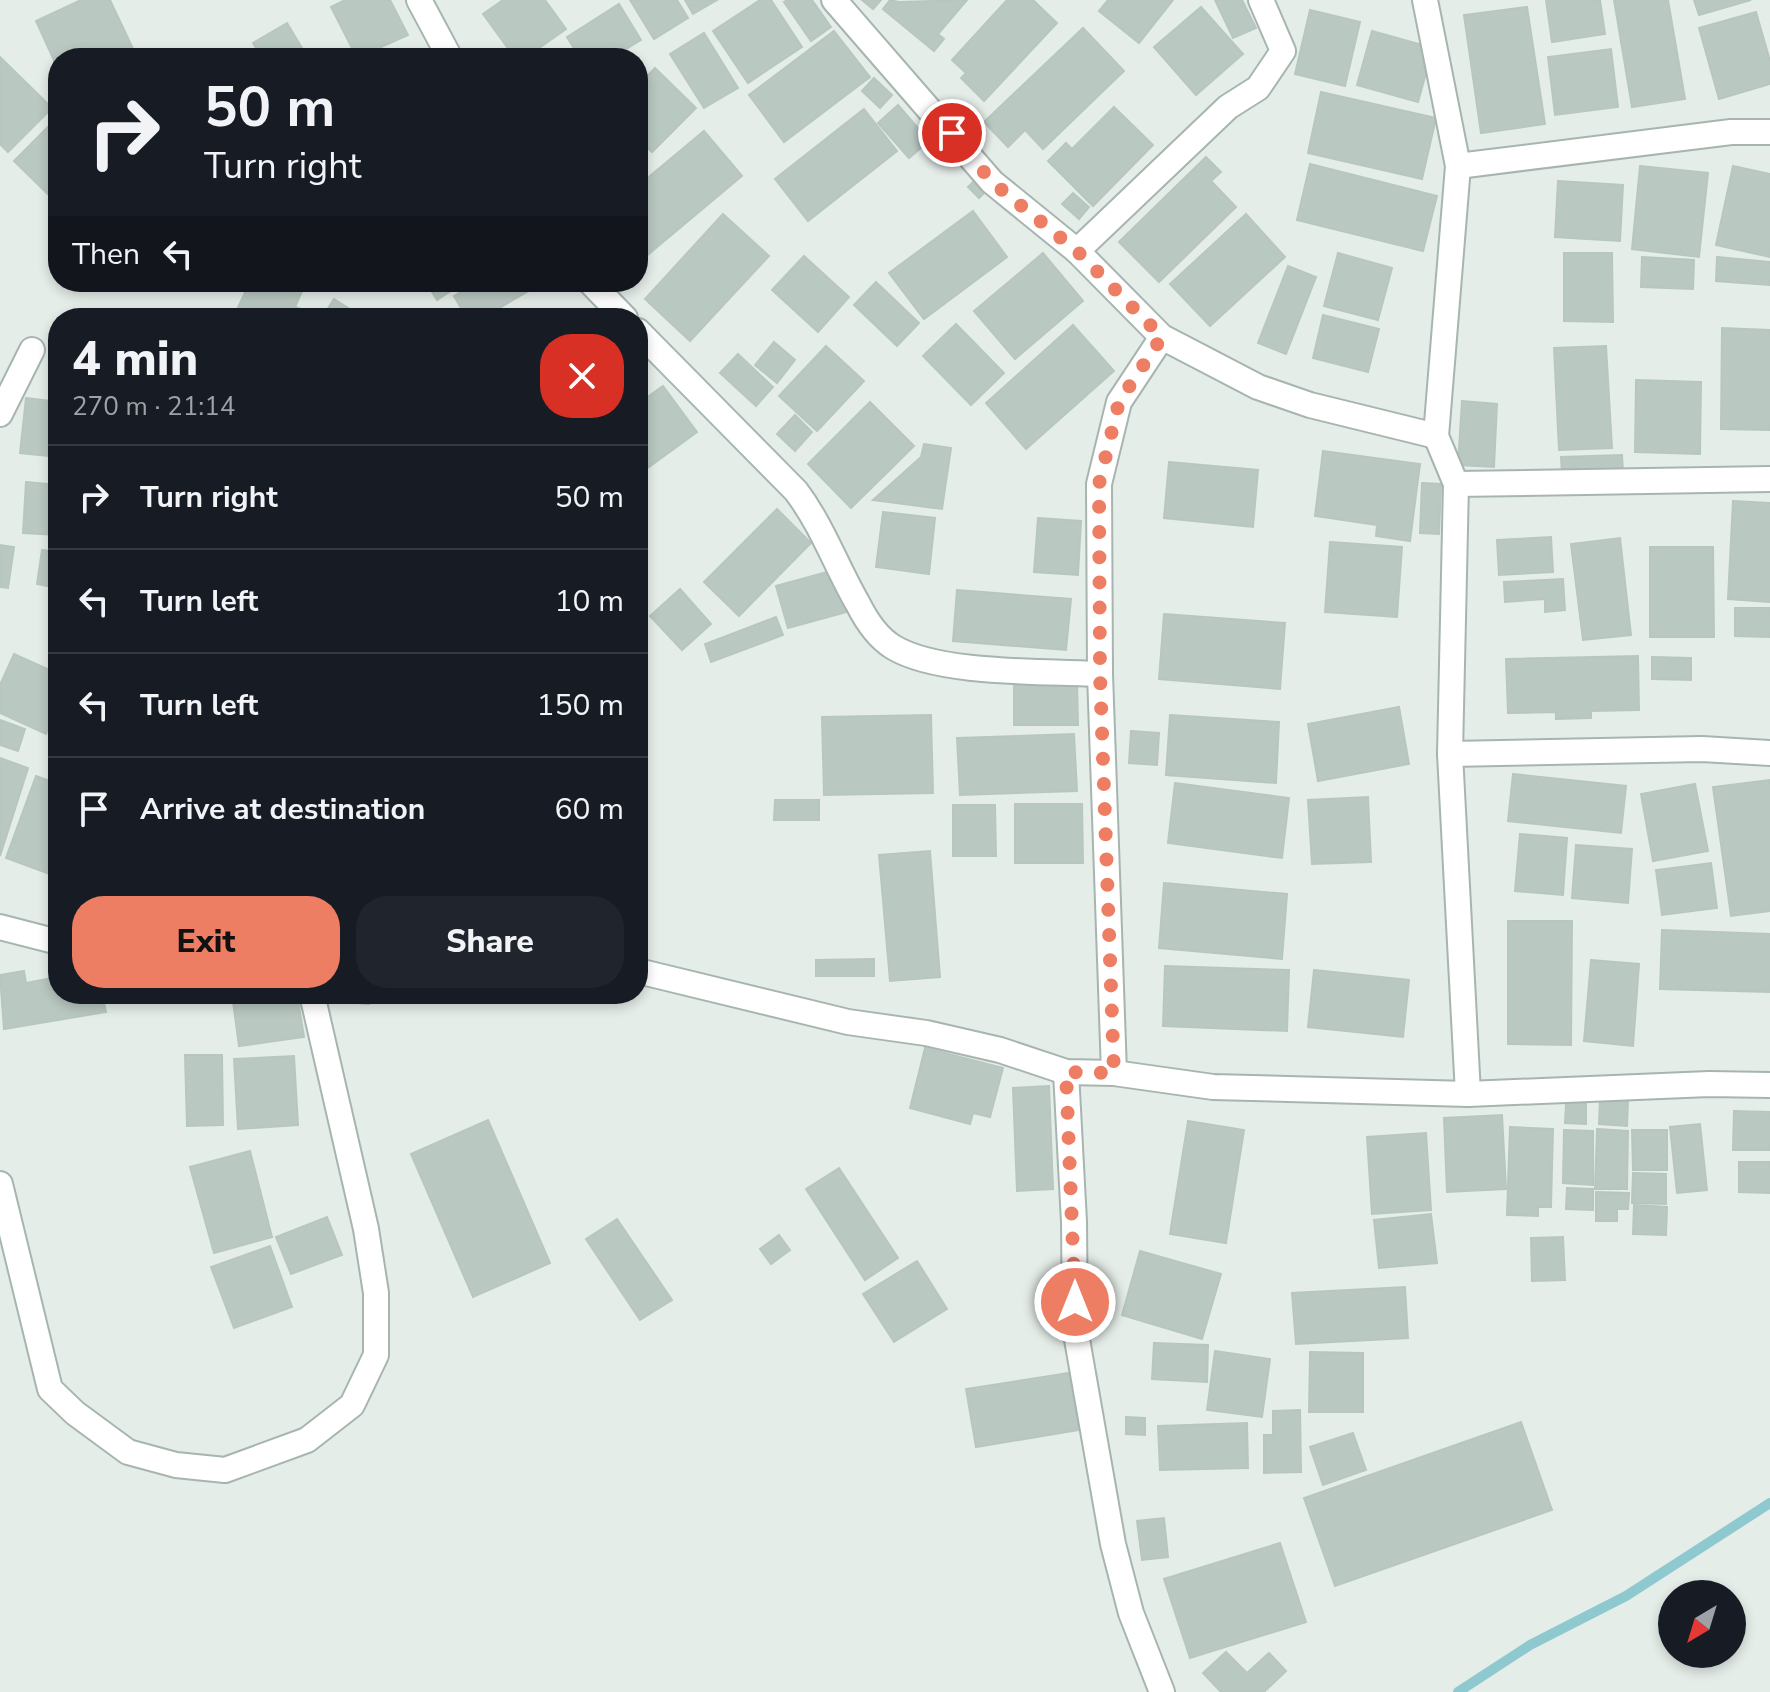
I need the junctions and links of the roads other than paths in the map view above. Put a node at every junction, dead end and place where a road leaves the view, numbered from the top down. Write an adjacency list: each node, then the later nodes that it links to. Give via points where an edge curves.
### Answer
1 (419, 0): 5 (street)
2 (834, 0): 8 (street, via 992,182)
3 (1261, 0): 8 (street, via 1283,51 1258,88 1228,107)
4 (1425, 0): 7 (street)
5 (445, 48)
6 (1770, 132): 7 (street, via 1731,132)
7 (1458, 166): 15 (street)
8 (1077, 251): 11 (street)
9 (600, 292): 10 (street)
10 (615, 308)
11 (1162, 337): 15 (street, via 1258,387); 18 (street, via 1119,402 1106,442 1099,484)
12 (648, 341): 18 (street, via 796,491 816,518 857,603 885,641 966,667)
13 (32, 350): 14 (street)
14 (0, 414)
15 (1436, 436): 17 (street)
16 (1770, 479): 17 (street)
17 (1456, 484): 20 (street)
18 (1100, 674): 26 (street)
19 (1770, 753): 20 (street, via 1702,749)
20 (1450, 754): 28 (street)
21 (0, 927): 22 (street)
22 (48, 939)
23 (648, 973): 25 (street, via 848,1022 926,1033)
24 (314, 1004): 29 (street, via 366,1229 376,1293 376,1355 352,1405 307,1440 225,1470 176,1465 128,1452 75,1413 50,1389)
25 (1066, 1072): 26 (street); 30 (street, via 1075,1328 1113,1544 1131,1613)
26 (1114, 1073): 28 (street, via 1213,1087)
27 (1770, 1085): 28 (street)
28 (1468, 1094)
29 (0, 1184)
30 (1162, 1692)

